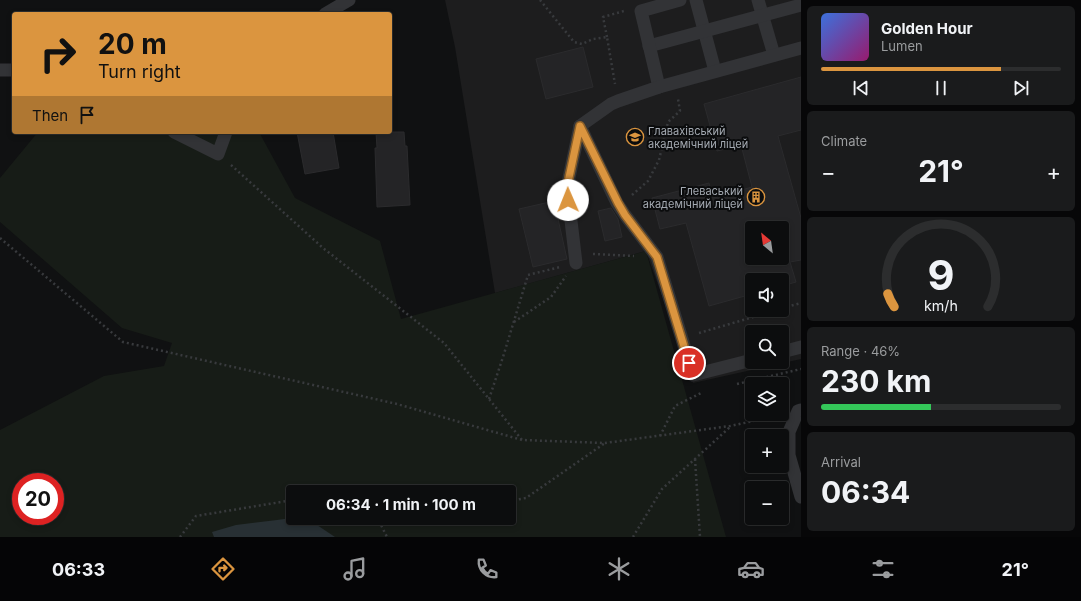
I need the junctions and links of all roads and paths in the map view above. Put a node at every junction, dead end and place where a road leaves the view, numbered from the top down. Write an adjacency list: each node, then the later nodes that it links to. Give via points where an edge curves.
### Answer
1 (349, 0): 8 (lane)
2 (540, 0): 11 (path, via 574,42 582,44 592,39)
3 (680, 0): 7 (lane)
4 (696, 0): 10 (lane)
5 (758, 0): 9 (lane)
6 (801, 5): 9 (lane)
7 (641, 11): 11 (path, via 636,8 603,17); 12 (lane)
8 (328, 12)
9 (762, 15): 10 (lane); 14 (lane)
10 (705, 31): 12 (lane); 17 (lane)
11 (607, 37): 20 (path)
12 (649, 46): 19 (lane)
13 (801, 48): 14 (lane)
14 (774, 55): 17 (lane)
15 (0, 70): 16 (lane)
16 (12, 70)
17 (715, 71): 18 (lane)
18 (674, 83): 19 (lane); 25 (path, via 680,111 668,122 659,160 648,182)
19 (659, 87): 20 (lane)
20 (618, 101): 21 (lane)
21 (580, 126): 25 (lane); 28 (lane, via 567,187)
22 (178, 134): 24 (lane)
23 (225, 134): 24 (lane)
24 (218, 154): 40 (path, via 323,248 444,343)
25 (618, 203): 27 (lane)
26 (0, 238): 44 (path, via 123,342 397,404)
27 (657, 257): 28 (path); 33 (lane)
28 (575, 258): 32 (path, via 551,297); 32 (path, via 528,275)
29 (801, 303): 30 (path)
30 (789, 306)
31 (753, 317): 33 (path)
32 (514, 322): 40 (path)
33 (681, 338): 36 (lane, via 693,375)
34 (801, 347): 35 (lane)
35 (789, 350)
36 (745, 362)
37 (801, 370): 38 (path)
38 (733, 385)
39 (703, 392): 43 (path, via 675,406)
40 (489, 399): 44 (path)
41 (800, 411): 42 (path); 47 (lane, via 789,432 789,455)
42 (730, 426): 43 (path); 46 (path)
43 (660, 436): 45 (path)
44 (522, 440): 45 (path)
45 (606, 443): 48 (path, via 526,498)
46 (695, 459): 53 (path, via 662,489); 54 (path)
47 (801, 497)
48 (516, 500)
49 (286, 501): 51 (path, via 196,516)
50 (381, 525): 52 (path)
51 (180, 537)
52 (387, 537)
53 (633, 537)
54 (700, 537)

